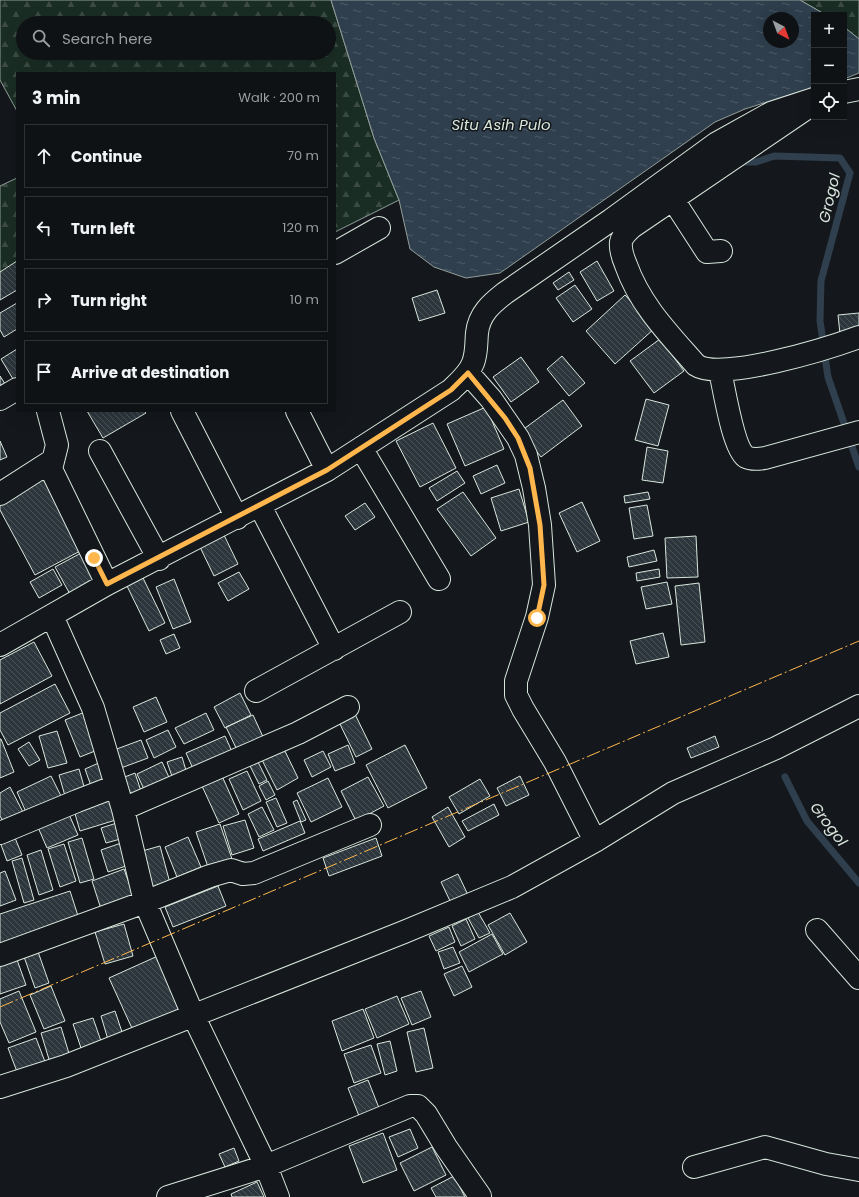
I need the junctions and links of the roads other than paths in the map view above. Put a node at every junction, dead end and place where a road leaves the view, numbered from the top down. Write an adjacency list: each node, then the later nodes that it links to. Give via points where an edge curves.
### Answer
1 (859, 89): 2 (street)
2 (847, 91)
3 (811, 100): 11 (street, via 771,113 717,142 491,304 480,321 475,357)
4 (811, 106): 5 (street)
5 (672, 198): 7 (street, via 707,252); 10 (street, via 623,236 621,252 639,294 655,319 696,365 707,371)
6 (379, 228): 8 (street)
7 (721, 251)
8 (336, 252)
9 (859, 337): 10 (street, via 780,361)
10 (720, 371): 17 (street, via 736,442 745,456 752,459 765,458)
11 (468, 373): 18 (street, via 451,390); 39 (street, via 492,399 518,438 526,455 540,525 544,585 537,618 516,681 516,695 555,762)
12 (16, 390): 13 (street)
13 (0, 399)
14 (48, 412): 20 (street, via 57,445)
15 (183, 412): 24 (street)
16 (297, 412): 21 (street)
17 (859, 432)
18 (361, 448): 21 (street); 26 (street)
19 (100, 451): 25 (street)
20 (53, 460): 22 (street); 27 (street, via 51,469)
21 (327, 470): 23 (street)
22 (0, 494)
23 (260, 506): 24 (street); 31 (street)
24 (237, 518): 25 (street)
25 (159, 559): 27 (street)
26 (439, 579)
27 (107, 584): 29 (street)
28 (400, 612): 31 (street)
29 (52, 616): 30 (street); 35 (street, via 93,708)
30 (0, 645)
31 (334, 649): 32 (street)
32 (256, 691)
33 (859, 706): 39 (street, via 776,748 673,793)
34 (348, 707): 36 (street, via 298,733)
35 (116, 786): 36 (street); 38 (street)
36 (123, 809): 40 (street)
37 (370, 825): 40 (street, via 254,873 243,874 231,870)
38 (0, 833)
39 (595, 841): 44 (street, via 512,887)
40 (145, 902): 42 (street); 44 (street)
41 (818, 930): 43 (street)
42 (0, 955)
43 (859, 978)
44 (193, 1015): 45 (street, via 66,1066); 46 (street)
45 (0, 1087)
46 (266, 1166): 49 (street, via 410,1106 418,1106 426,1114); 50 (street); 51 (street)
47 (694, 1167): 48 (street, via 765,1147 826,1164)
48 (859, 1170)
49 (480, 1196)
50 (168, 1197)
51 (278, 1197)

